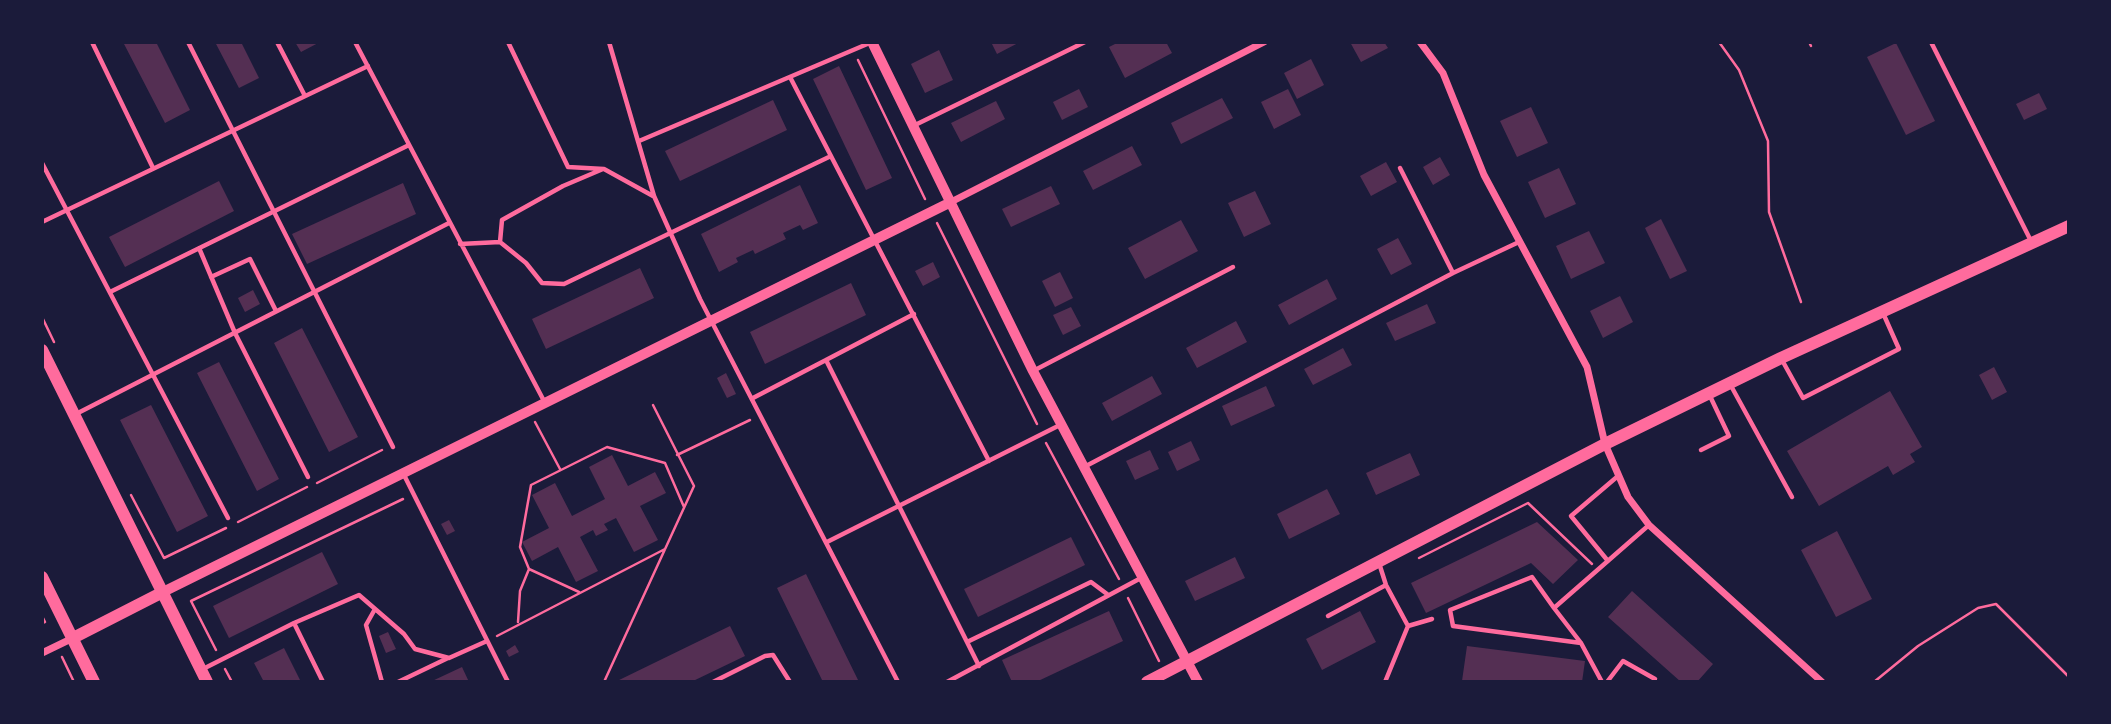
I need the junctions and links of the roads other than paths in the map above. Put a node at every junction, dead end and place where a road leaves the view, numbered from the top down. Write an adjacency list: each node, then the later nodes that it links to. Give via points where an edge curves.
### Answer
1 (92, 42): 21 (lane)
2 (188, 42): 16 (lane)
3 (276, 42): 14 (lane)
4 (355, 42): 12 (lane)
5 (508, 42): 22 (lane, via 562,160 568,167)
6 (609, 42): 17 (lane)
7 (873, 42): 13 (lane); 15 (street)
8 (1085, 42): 15 (lane)
9 (1264, 42): 25 (street)
10 (1420, 42): 34 (street, via 1443,73 1484,176)
11 (1931, 42): 36 (lane)
12 (368, 66): 14 (lane); 18 (lane)
13 (790, 77): 17 (lane); 19 (lane)
14 (305, 96): 16 (lane)
15 (913, 126): 25 (street)
16 (233, 130): 21 (lane); 27 (lane)
17 (639, 141): 24 (lane)
18 (409, 145): 27 (lane); 29 (lane)
19 (831, 156): 31 (lane); 32 (lane)
20 (42, 163): 26 (lane)
21 (153, 168): 26 (lane)
22 (604, 169): 24 (lane); 33 (lane, via 502,220)
23 (1400, 169): 39 (lane)
24 (654, 196): 31 (lane)
25 (948, 203): 32 (street); 51 (street)
26 (67, 210): 28 (lane); 42 (lane)
27 (274, 211): 37 (lane); 41 (lane)
28 (42, 222)
29 (449, 223): 35 (lane); 41 (lane)
30 (2069, 226): 36 (main road)
31 (670, 232): 33 (lane, via 564,284 542,283); 46 (lane)
32 (873, 239): 45 (lane); 46 (street)
33 (500, 242): 35 (lane)
34 (1519, 242): 39 (lane); 59 (street, via 1587,367)
35 (460, 244): 56 (lane)
36 (2033, 244): 44 (main road)
37 (199, 248): 40 (lane); 42 (lane)
38 (1233, 267): 51 (lane)
39 (1453, 273): 63 (lane)
40 (211, 277): 43 (lane, via 250,259); 47 (lane)
41 (314, 291): 43 (lane); 60 (lane)
42 (110, 292): 52 (lane)
43 (275, 311): 47 (lane)
44 (1882, 312): 49 (main road); 49 (lane, via 1899,349 1803,398)
45 (914, 314): 50 (lane); 62 (lane)
46 (711, 318): 55 (lane); 56 (street)
47 (235, 333): 52 (lane); 66 (lane)
48 (42, 351): 57 (main road)
49 (1781, 358): 53 (main road)
50 (826, 360): 55 (lane); 68 (lane)
51 (1033, 371): 58 (street)
52 (153, 375): 57 (lane); 69 (lane)
53 (1729, 383): 54 (main road); 67 (lane)
54 (1708, 394): 59 (main road); 61 (lane, via 1729,436)
55 (753, 398): 71 (lane)
56 (544, 402): 64 (street)
57 (74, 415): 77 (main road)
58 (1061, 425): 62 (lane); 63 (street)
59 (1605, 444): 65 (street); 73 (main road)
60 (393, 447)
61 (1701, 450)
62 (989, 461): 68 (lane)
63 (1086, 466): 75 (street)
64 (404, 474): 77 (street); 86 (lane)
65 (1618, 476): 70 (street); 72 (lane, via 1571,516)
66 (308, 477)
67 (1792, 497)
68 (899, 506): 71 (lane); 87 (lane)
69 (228, 518)
70 (1649, 525): 72 (lane); 109 (street)
71 (827, 542): 102 (lane)
72 (1608, 561): 79 (lane)
73 (1379, 562): 76 (lane); 91 (main road)
74 (42, 577): 85 (main road)
75 (1143, 578): 78 (lane); 91 (street)
76 (1385, 585): 81 (lane); 84 (lane)
77 (163, 592): 85 (main road); 93 (main road)
78 (1107, 594): 87 (lane, via 1091,582); 92 (lane)
79 (1555, 608): 88 (lane); 88 (lane, via 1532,577 1450,610 1453,626)
80 (375, 609): 83 (lane, via 359,595); 90 (lane, via 415,649); 97 (lane, via 366,625)
81 (1328, 616)
82 (1432, 619): 84 (lane)
83 (294, 623): 93 (lane, via 221,660); 96 (lane)
84 (1408, 626): 106 (lane)
85 (73, 638): 89 (street); 95 (main road)
86 (487, 641): 90 (lane); 99 (lane)
87 (967, 642): 92 (lane)
88 (1581, 643): 107 (lane)
89 (42, 653)
90 (449, 658): 98 (lane)
91 (1185, 661): 104 (main road); 105 (street)
92 (979, 666): 103 (lane)
93 (204, 676)
94 (1655, 679): 108 (lane, via 1623,662)
95 (94, 682)
96 (323, 682)
97 (382, 682)
98 (398, 682)
99 (508, 682)
100 (713, 682): 101 (lane, via 765,656 773,656)
101 (790, 682)
102 (898, 682)
103 (947, 682)
104 (1147, 682)
105 (1198, 682)
106 (1385, 682)
107 (1602, 682)
108 (1607, 682)
109 (1822, 682)

